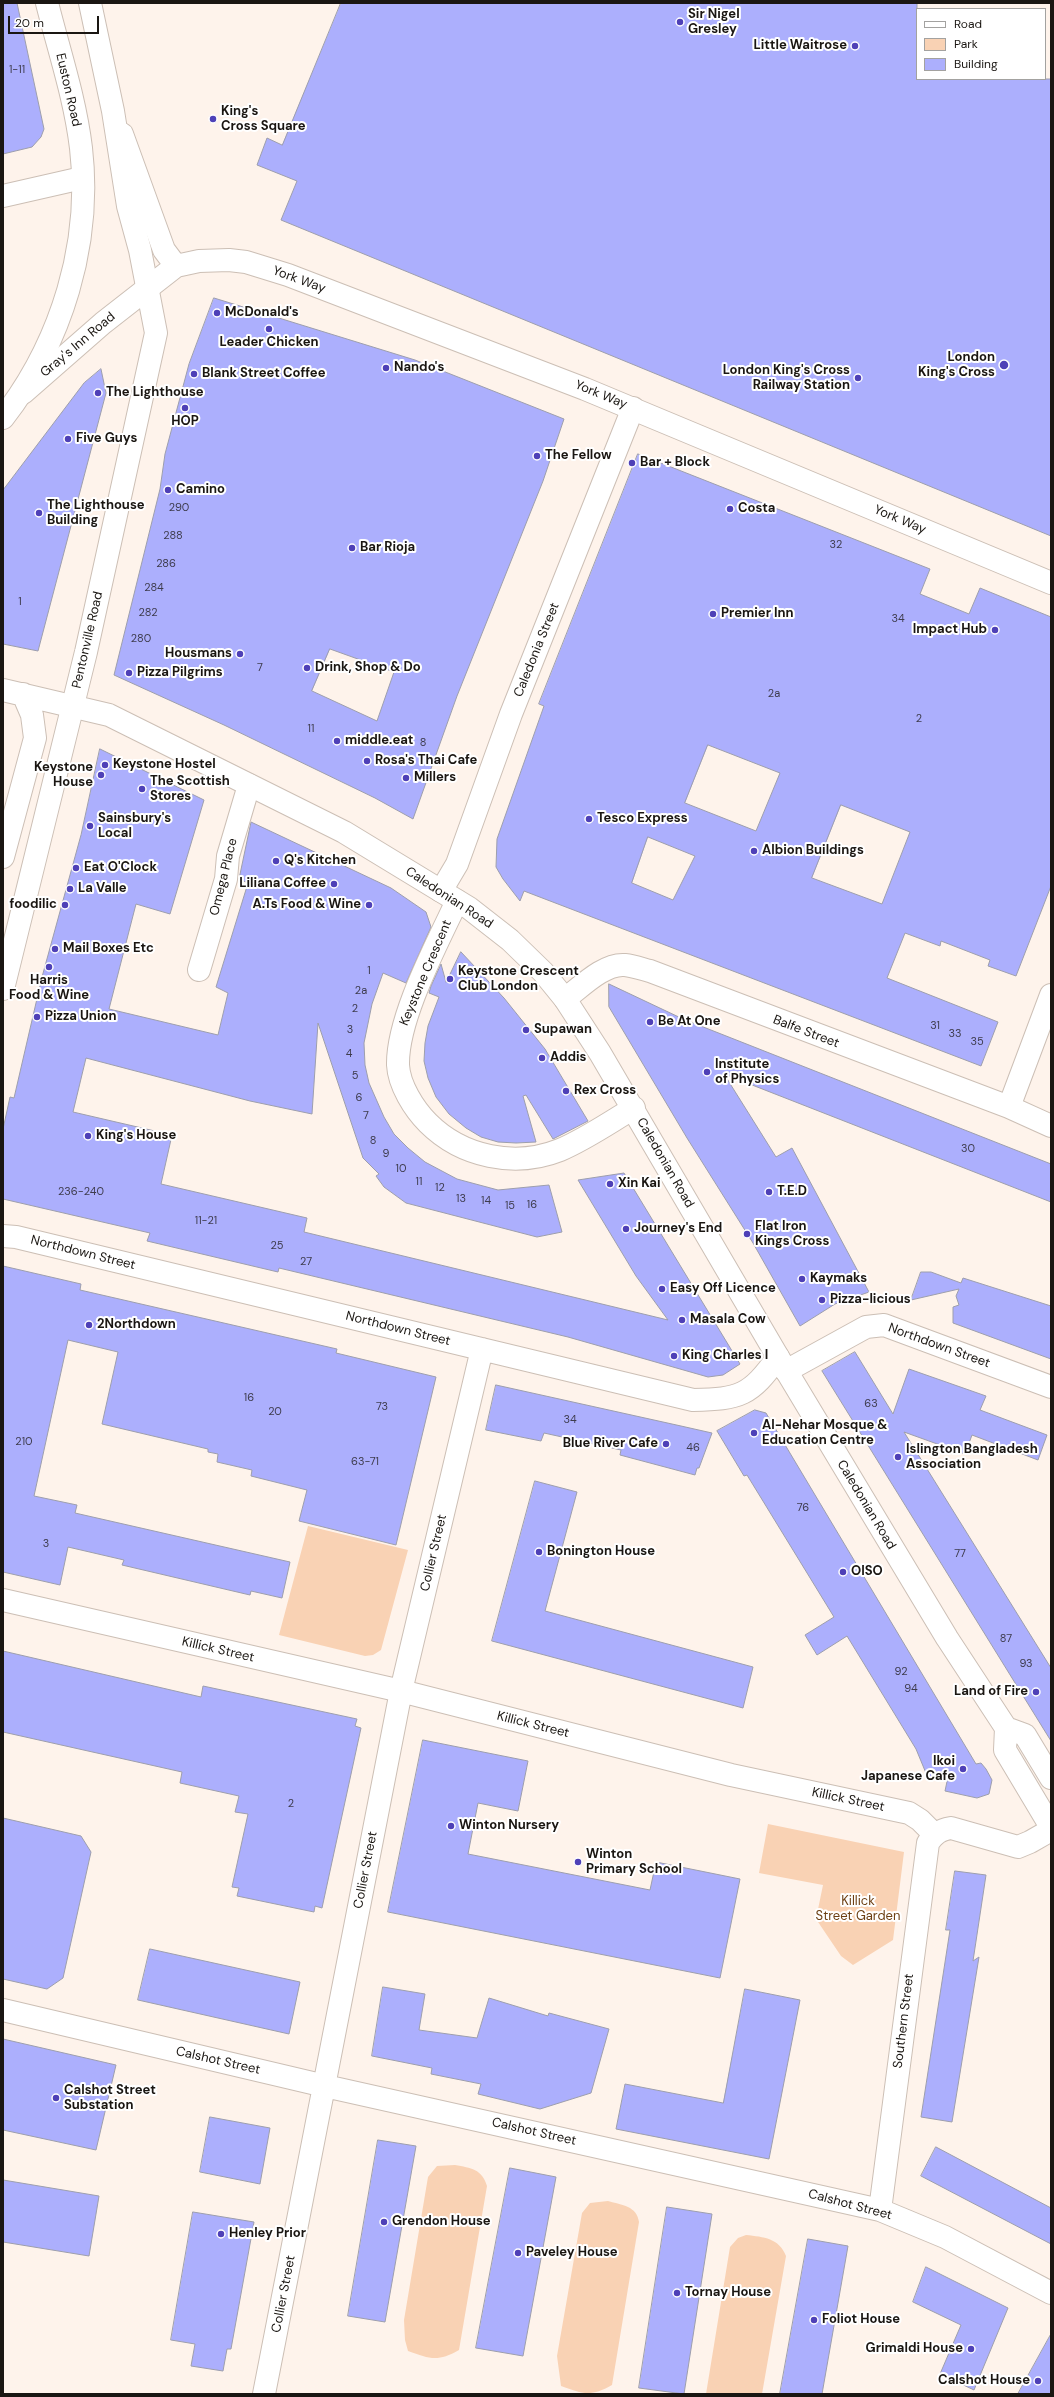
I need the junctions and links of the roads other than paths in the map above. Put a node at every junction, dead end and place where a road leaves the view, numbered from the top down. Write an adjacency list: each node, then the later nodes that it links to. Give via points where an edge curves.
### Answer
1 (46, 3): 4 (main road, Euston Road, via 71,94)
2 (90, 3): 3 (main road)
3 (113, 110): 6 (main road, via 164,250); 7 (main road, Pentonville Road, via 128,206)
4 (82, 178): 5 (main road); 9 (main road, Gray's Inn Road, via 82,209 76,253 62,309 38,364)
5 (3, 196)
6 (176, 266): 7 (main road, York Way); 8 (main road, York Way, via 213,259 266,267)
7 (148, 289): 9 (main road, Gray's Inn Road, via 28,388); 12 (main road, Pentonville Road, via 156,333)
8 (633, 408): 10 (main road, York Way); 15 (main road, Caledonia Street, via 511,714 457,864)
9 (8, 412)
10 (1051, 583)
11 (13, 692): 12 (main road, Caledonian Road); 14 (main road, via 32,715 35,738)
12 (72, 706): 13 (main road, Caledonian Road, via 109,715); 17 (main road, Pentonville Road)
13 (249, 785): 15 (main road, Caledonian Road, via 344,832); 16 (main road, Omega Place, via 228,856 226,878)
14 (3, 857)
15 (449, 896): 19 (main road, Caledonian Road, via 510,940 543,972); 21 (main road, Keystone Crescent, via 408,1012 399,1049 398,1066 404,1086 423,1119 439,1134 465,1149 501,1158 519,1158 560,1150)
16 (199, 970)
17 (3, 989)
18 (1051, 995): 20 (main road)
19 (565, 999): 20 (main road, Balfe Street, via 602,972 620,965 634,967); 21 (main road, Caledonian Road)
20 (1008, 1107): 22 (main road, Balfe Street)
21 (634, 1108): 25 (main road, Caledonian Road)
22 (1051, 1126)
23 (9, 1236): 24 (main road, Northdown Street)
24 (482, 1349): 25 (main road, Northdown Street, via 693,1400 734,1396 754,1387); 28 (main road, Collier Street)
25 (782, 1364): 26 (main road, Northdown Street, via 866,1326 884,1325); 29 (main road, Caledonian Road, via 946,1638)
26 (1051, 1387)
27 (3, 1600): 28 (main road, Killick Street)
28 (401, 1691): 32 (main road, Killick Street, via 731,1775 909,1813); 34 (main road, Collier Street)
29 (1006, 1728): 30 (main road, via 1025,1735); 31 (main road, via 1005,1750)
30 (1051, 1778)
31 (1051, 1828): 32 (main road, via 1018,1847 951,1828 942,1829)
32 (934, 1834): 35 (main road, Southern Street, via 926,1849)
33 (3, 2010): 34 (main road, Calshot Street)
34 (325, 2086): 35 (main road, Calshot Street); 37 (main road, Collier Street)
35 (880, 2210): 36 (main road, Calshot Street, via 945,2237)
36 (1051, 2293)
37 (264, 2394)

